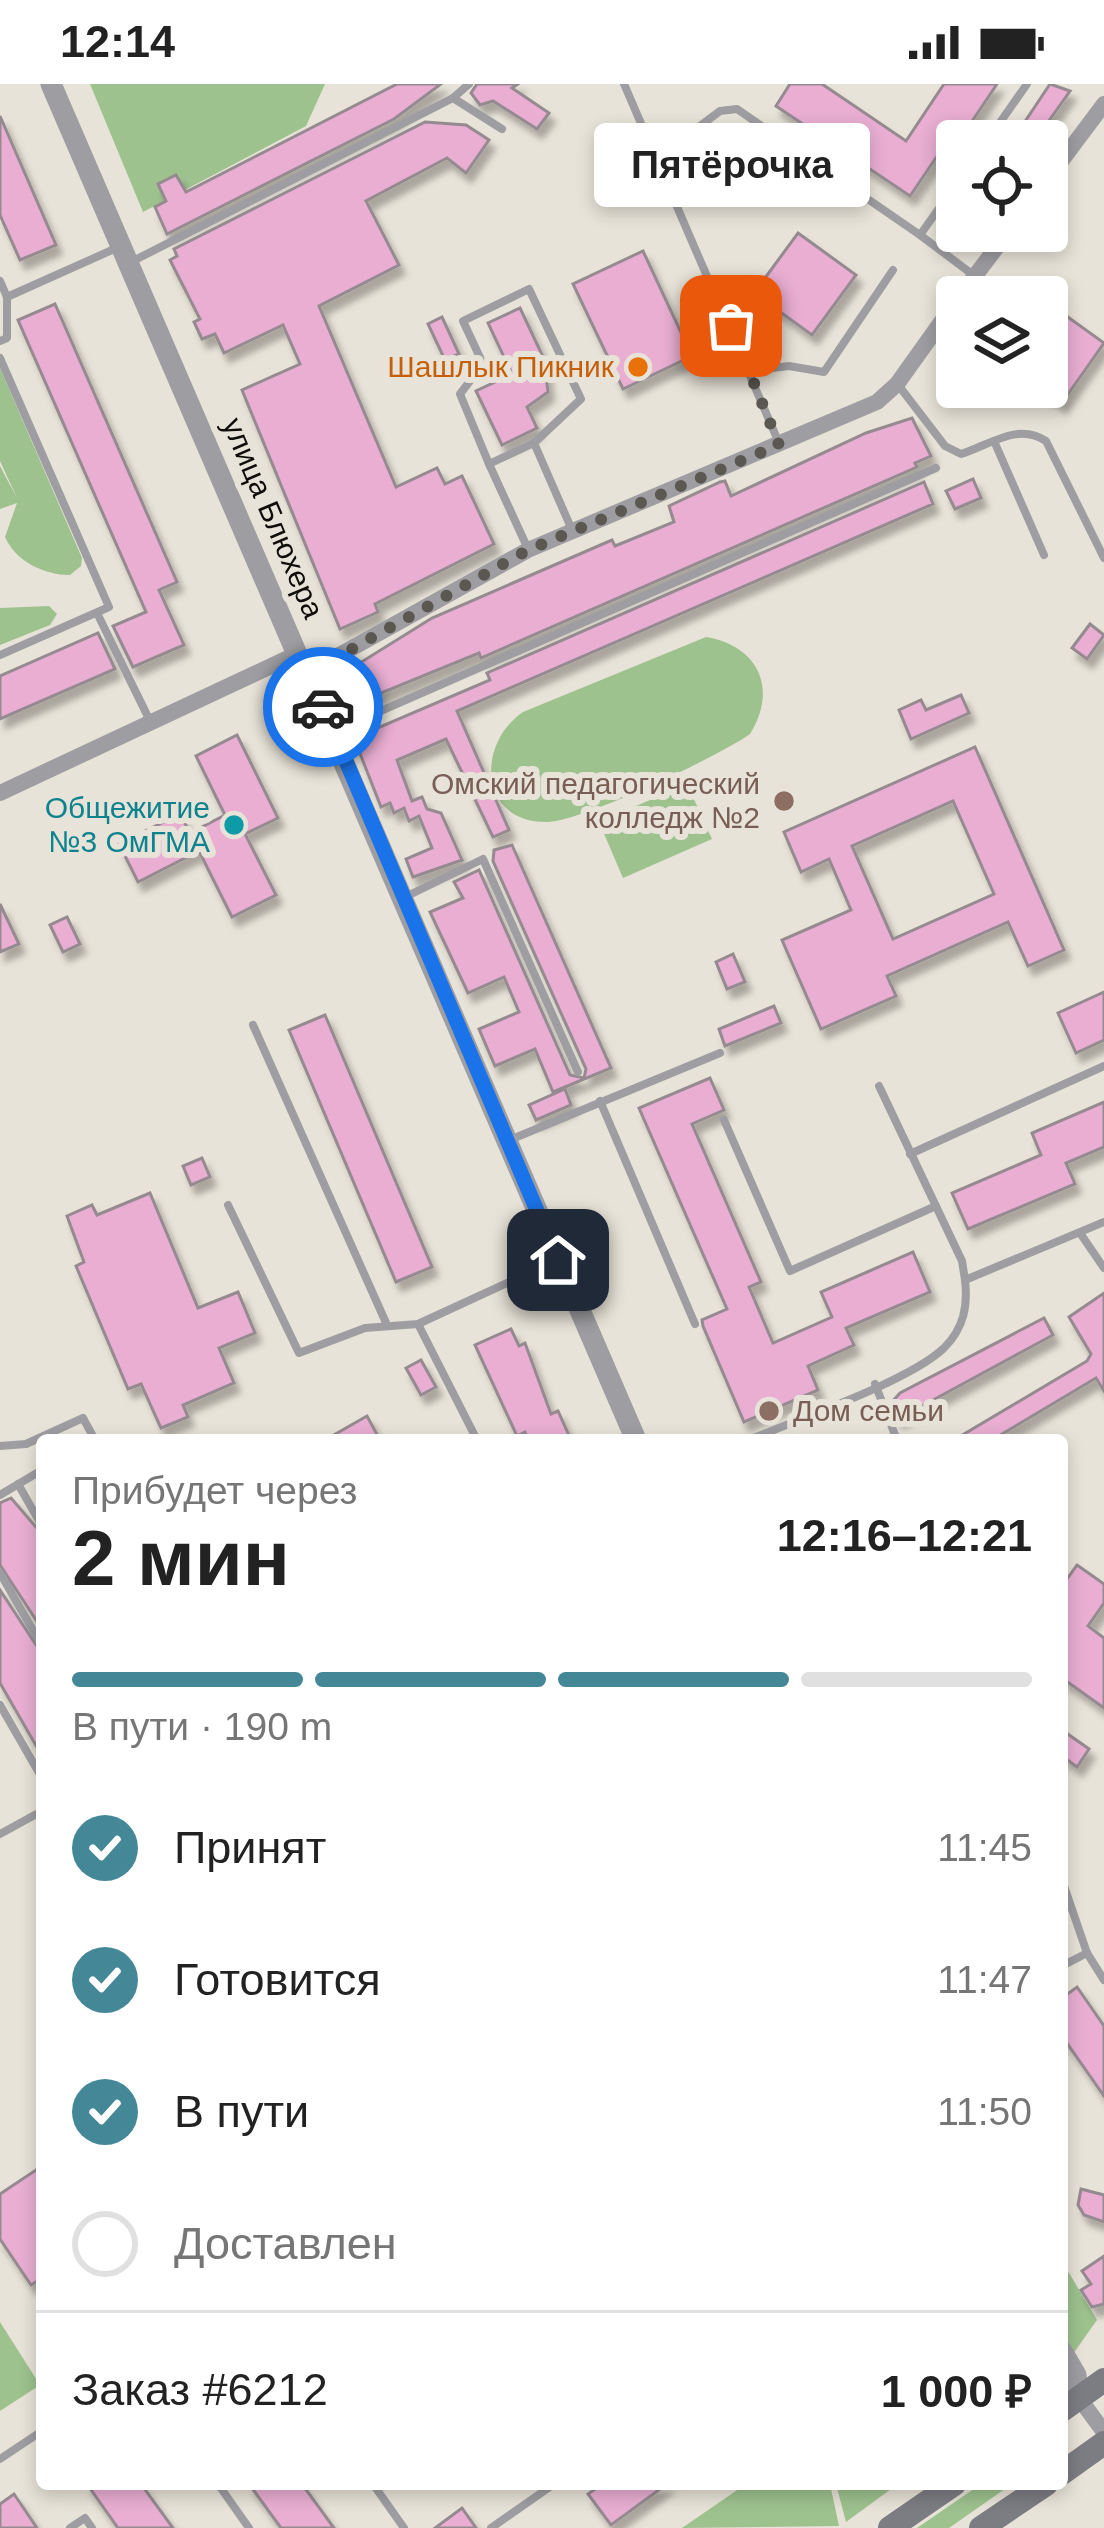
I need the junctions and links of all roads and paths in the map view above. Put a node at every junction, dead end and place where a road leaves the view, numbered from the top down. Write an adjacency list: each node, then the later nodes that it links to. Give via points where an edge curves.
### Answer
1 (51, 84): 14 (street, улица Блюхера)
2 (469, 84): 5 (lane)
3 (624, 84): 10 (lane)
4 (1028, 84): 7 (lane)
5 (453, 98): 8 (lane); 14 (lane)
6 (1104, 104): 9 (street)
7 (1002, 120)
8 (502, 129)
9 (1068, 152)
10 (656, 159): 12 (lane, via 720,111 737,109); 22 (lane)
11 (936, 213): 12 (lane)
12 (920, 235): 16 (lane)
13 (993, 252): 16 (street)
14 (126, 254): 18 (lane); 35 (street, улица Блюхера)
15 (893, 270): 22 (lane, via 824,372)
16 (975, 275)
17 (0, 281): 18 (lane)
18 (7, 297): 20 (lane, via 7,338)
19 (936, 330): 23 (street)
20 (0, 340)
21 (0, 358): 33 (lane, via 109,607)
22 (748, 370): 26 (lane)
23 (897, 384): 24 (lane, via 945,446 961,454); 26 (street, via 878,402)
24 (994, 441): 31 (lane); 32 (lane, via 1015,433 1046,441)
25 (534, 443): 27 (lane); 27 (lane, via 581,399 529,289 463,321 483,364 460,394); 29 (lane)
26 (779, 445): 29 (street)
27 (489, 464): 30 (lane)
28 (936, 467): 37 (lane)
29 (573, 531): 30 (street)
30 (528, 550): 35 (street)
31 (1044, 555)
32 (1104, 558)
33 (97, 613): 34 (lane); 36 (lane)
34 (0, 655)
35 (304, 663): 36 (street); 37 (street, улица Блюхера)
36 (151, 724): 38 (street)
37 (333, 732): 39 (street, улица Блюхера)
38 (0, 793)
39 (402, 898): 43 (lane, via 483,859); 47 (street, улица Блюхера)
40 (253, 1025): 56 (lane)
41 (720, 1053): 45 (lane)
42 (1104, 1066): 48 (lane)
43 (578, 1072)
44 (879, 1087): 48 (lane)
45 (600, 1100): 47 (lane); 58 (lane)
46 (724, 1120): 50 (lane, via 790,1271)
47 (505, 1142): 53 (street, улица Блюхера)
48 (910, 1154): 50 (lane)
49 (228, 1205): 56 (lane, via 299,1353)
50 (936, 1206): 55 (lane)
51 (1104, 1222): 52 (lane)
52 (1080, 1233): 54 (lane); 55 (lane)
53 (558, 1260): 57 (lane); 63 (street, улица Блюхера)
54 (1104, 1268)
55 (965, 1280): 59 (lane, via 968,1304 945,1347)
56 (387, 1324): 57 (lane)
57 (418, 1324): 62 (lane)
58 (695, 1324)
59 (875, 1384): 64 (lane); 65 (lane)
60 (48, 1434): 61 (lane, via 83,1418)
61 (92, 1434)
62 (471, 1434)
63 (633, 1434)
64 (762, 1434)
65 (895, 1434)
66 (36, 1439): 67 (lane)
67 (0, 1446)
68 (36, 1474): 69 (lane)
69 (18, 1484): 70 (lane); 71 (lane)
70 (0, 1495)
71 (36, 1516)
72 (0, 1574): 73 (lane)
73 (36, 1636)
74 (0, 1705): 75 (lane)
75 (36, 1768)
76 (36, 1814): 77 (lane)
77 (0, 1834)
78 (1068, 1897): 79 (lane)
79 (1087, 1952): 80 (lane); 81 (lane)
80 (1068, 1963)
81 (1103, 1981)
82 (1104, 2380): 83 (main road)
83 (1072, 2395): 84 (street)
84 (1104, 2432)
85 (36, 2435): 87 (lane)
86 (1104, 2443): 88 (main road)
87 (0, 2459)
88 (1068, 2470)
89 (222, 2490): 96 (lane)
90 (377, 2490): 97 (lane)
91 (545, 2490): 98 (lane)
92 (945, 2490): 99 (main road)
93 (1037, 2490): 100 (main road)
94 (70, 2528): 95 (lane, via 85,2518)
95 (92, 2528)
96 (249, 2528)
97 (404, 2528)
98 (491, 2528)
99 (890, 2528)
100 (982, 2528)

